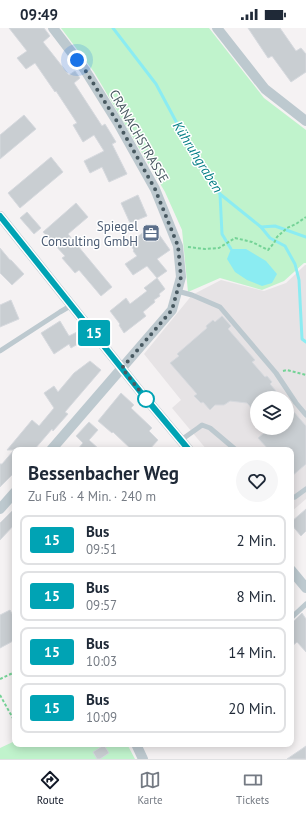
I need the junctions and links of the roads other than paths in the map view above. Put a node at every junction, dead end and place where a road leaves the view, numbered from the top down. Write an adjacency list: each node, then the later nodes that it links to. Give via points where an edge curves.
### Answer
1 (53, 28): 5 (street, CRANACHSTRASSE, via 85,70 155,189 178,246 181,277)
2 (217, 28): 3 (street, via 265,89)
3 (306, 121)
4 (0, 216): 6 (street)
5 (177, 291): 8 (street, CRANACHSTRASSE, via 172,310); 9 (lane, via 220,307 276,373)
6 (72, 306): 7 (lane); 8 (street)
7 (0, 351)
8 (122, 368): 10 (street); 11 (street, CRANACHSTRASSE)
9 (306, 415)
10 (181, 440): 12 (street); 13 (lane, via 202,425 210,428)
11 (54, 447)
12 (187, 447)
13 (232, 447)
14 (306, 489): 16 (lane)
15 (12, 495): 17 (street)
16 (294, 497)
17 (0, 509)
18 (294, 574): 19 (street)
19 (306, 588)
20 (306, 604): 21 (lane)
21 (294, 615)
22 (137, 747): 23 (street)
23 (143, 759)

